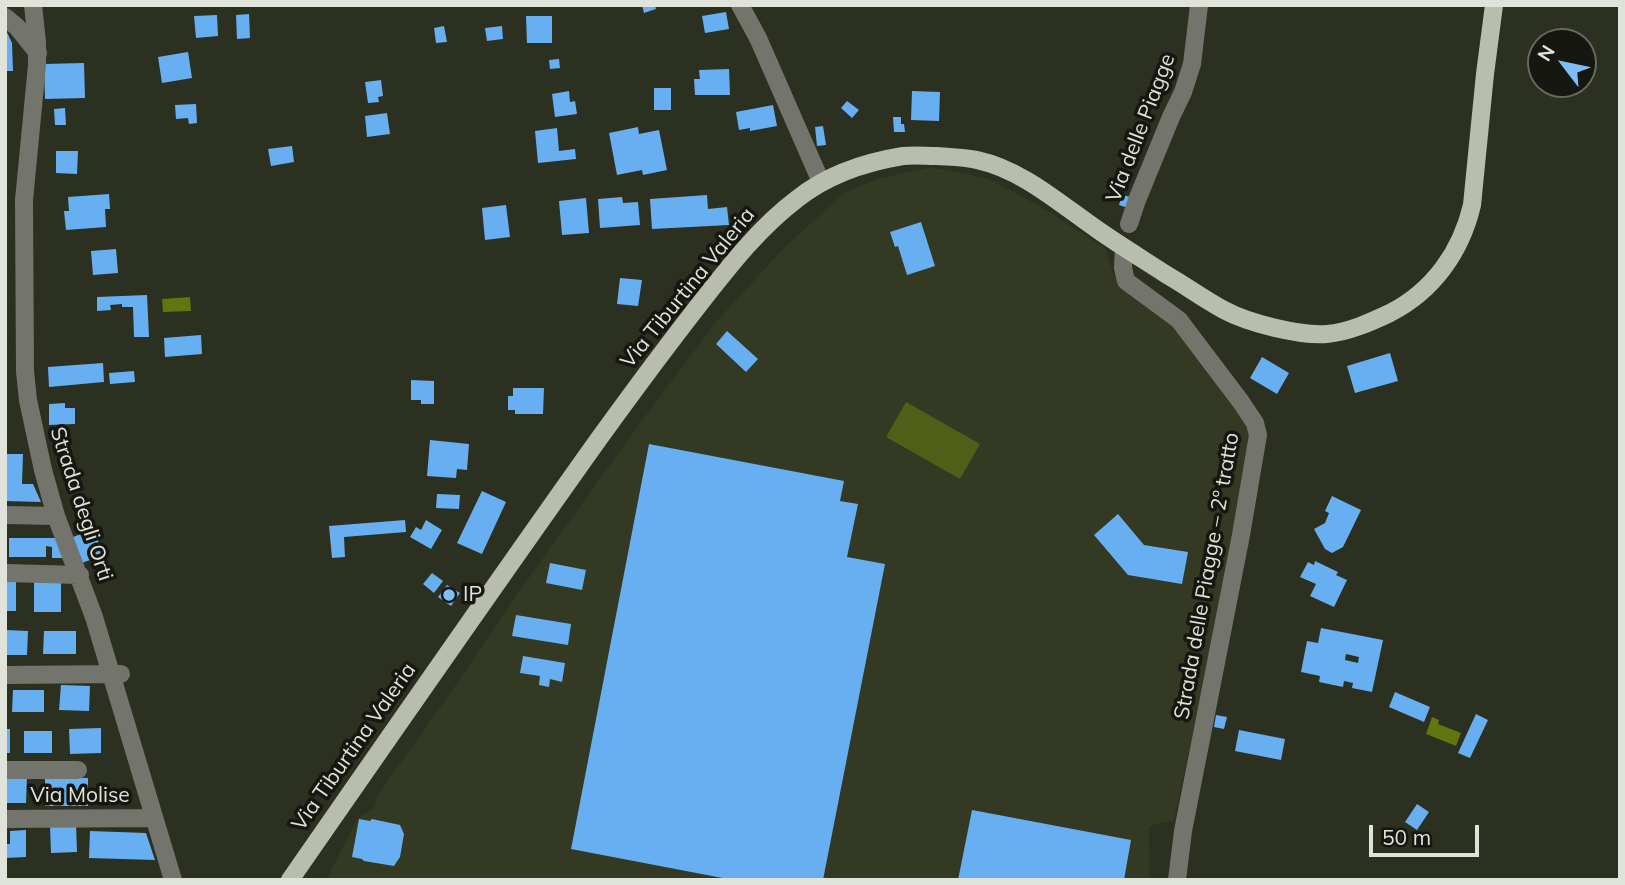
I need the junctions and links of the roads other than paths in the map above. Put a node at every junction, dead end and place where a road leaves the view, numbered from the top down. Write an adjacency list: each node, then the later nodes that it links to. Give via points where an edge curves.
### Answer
1 (33, 5): 6 (street, Strada degli Orti)
2 (740, 5): 7 (street)
3 (1199, 5): 8 (street, Via delle Piagge, via 1192,64)
4 (1494, 5): 9 (main road, Via Tiburtina Valeria, via 1468,222 1443,268 1409,302 1341,331 1290,331 1227,311)
5 (5, 17): 6 (street)
6 (37, 53): 11 (street, Strada degli Orti, via 24,195 25,371 31,421)
7 (821, 182): 9 (main road, Via Tiburtina Valeria, via 904,156 977,160 1023,178); 21 (main road, Via Tiburtina Valeria, via 759,232 682,326)
8 (1129, 224)
9 (1124, 248): 22 (street, Strada delle Piagge – 2º tratto, via 1126,281 1179,320 1241,402 1258,435)
10 (5, 515): 11 (street)
11 (56, 516): 13 (street, Strada degli Orti)
12 (5, 573): 13 (street)
13 (80, 575): 14 (street, Strada degli Orti)
14 (118, 674): 15 (street); 18 (street, Strada degli Orti)
15 (5, 675)
16 (5, 770): 17 (street)
17 (78, 770)
18 (154, 818): 19 (street, Via Molise); 20 (street, Strada degli Orti)
19 (5, 819)
20 (173, 880)
21 (290, 880)
22 (1177, 880)

